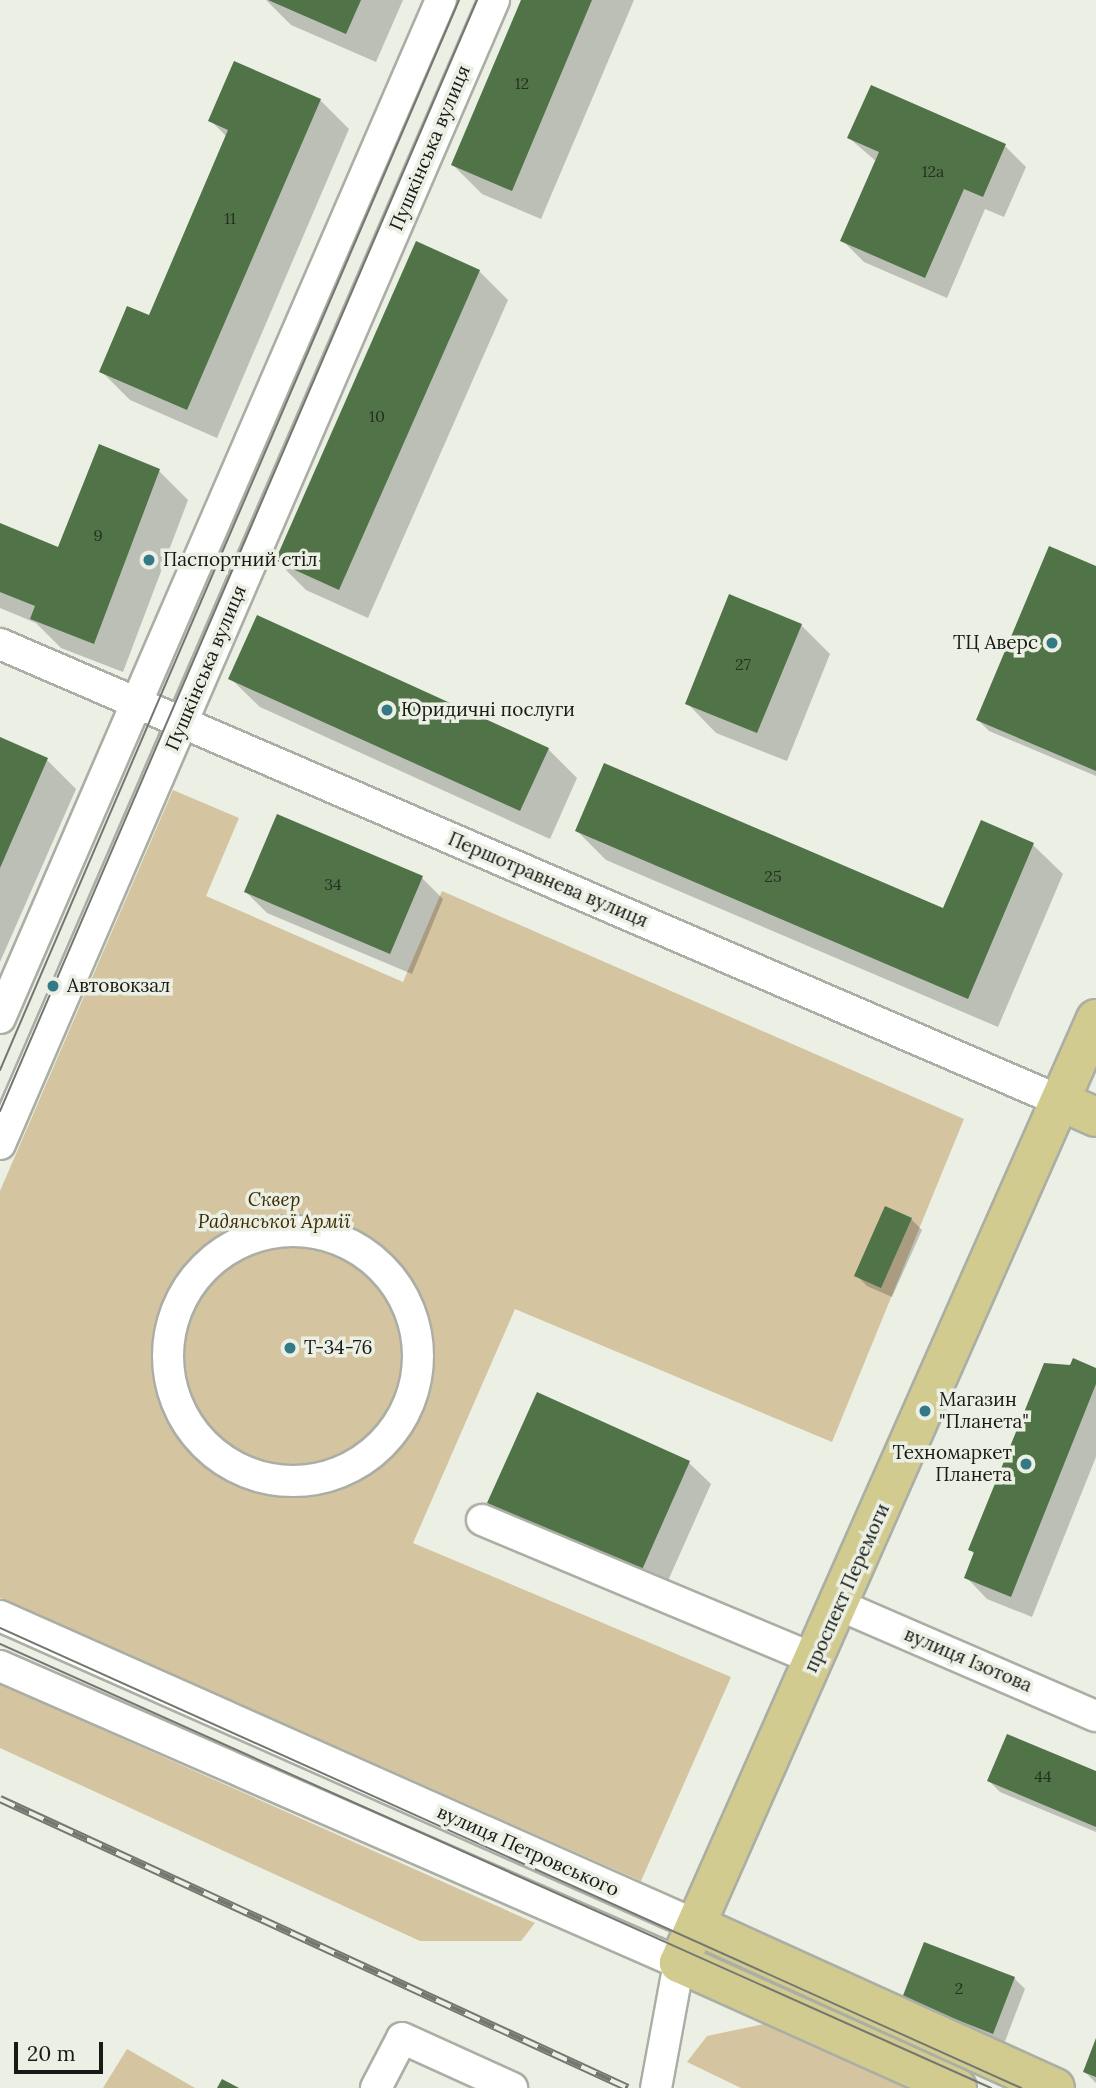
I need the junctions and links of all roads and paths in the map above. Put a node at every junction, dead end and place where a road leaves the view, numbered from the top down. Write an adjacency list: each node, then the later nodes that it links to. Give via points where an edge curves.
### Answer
1 (441, 0): 4 (street)
2 (494, 0): 5 (street, Пушкінська вулиця)
3 (0, 644): 4 (street, Першотравнева вулиця)
4 (135, 704): 5 (street, Першотравнева вулиця); 6 (street)
5 (182, 722): 8 (street, Першотравнева вулиця); 10 (street, Пушкінська вулиця)
6 (0, 1018)
7 (1096, 1019): 8 (main road, проспект Перемоги)
8 (1060, 1101): 9 (main road, Першотравнева вулиця); 13 (main road, проспект Перемоги)
9 (1096, 1117)
10 (0, 1144)
11 (412, 1314): 11 (street, via 418,1368 412,1397 399,1424 380,1447 330,1476 275,1481 248,1474 202,1443 174,1395 168,1365 177,1306 213,1258 239,1242 298,1230 330,1235 358,1248 383,1268)
12 (482, 1520): 15 (street)
13 (839, 1605): 15 (main road, проспект Перемоги); 17 (street, вулиця Ізотова)
14 (0, 1616): 18 (street, вулиця Петровського)
15 (815, 1659): 18 (main road, проспект Перемоги)
16 (0, 1666): 19 (street)
17 (1096, 1716)
18 (696, 1925): 19 (main road, проспект Перемоги); 24 (main road, вулиця Петровського)
19 (679, 1963): 22 (street); 23 (main road)
20 (376, 2088): 21 (street, via 402,2038)
21 (512, 2088)
22 (656, 2088)
23 (957, 2088)
24 (1055, 2088)

